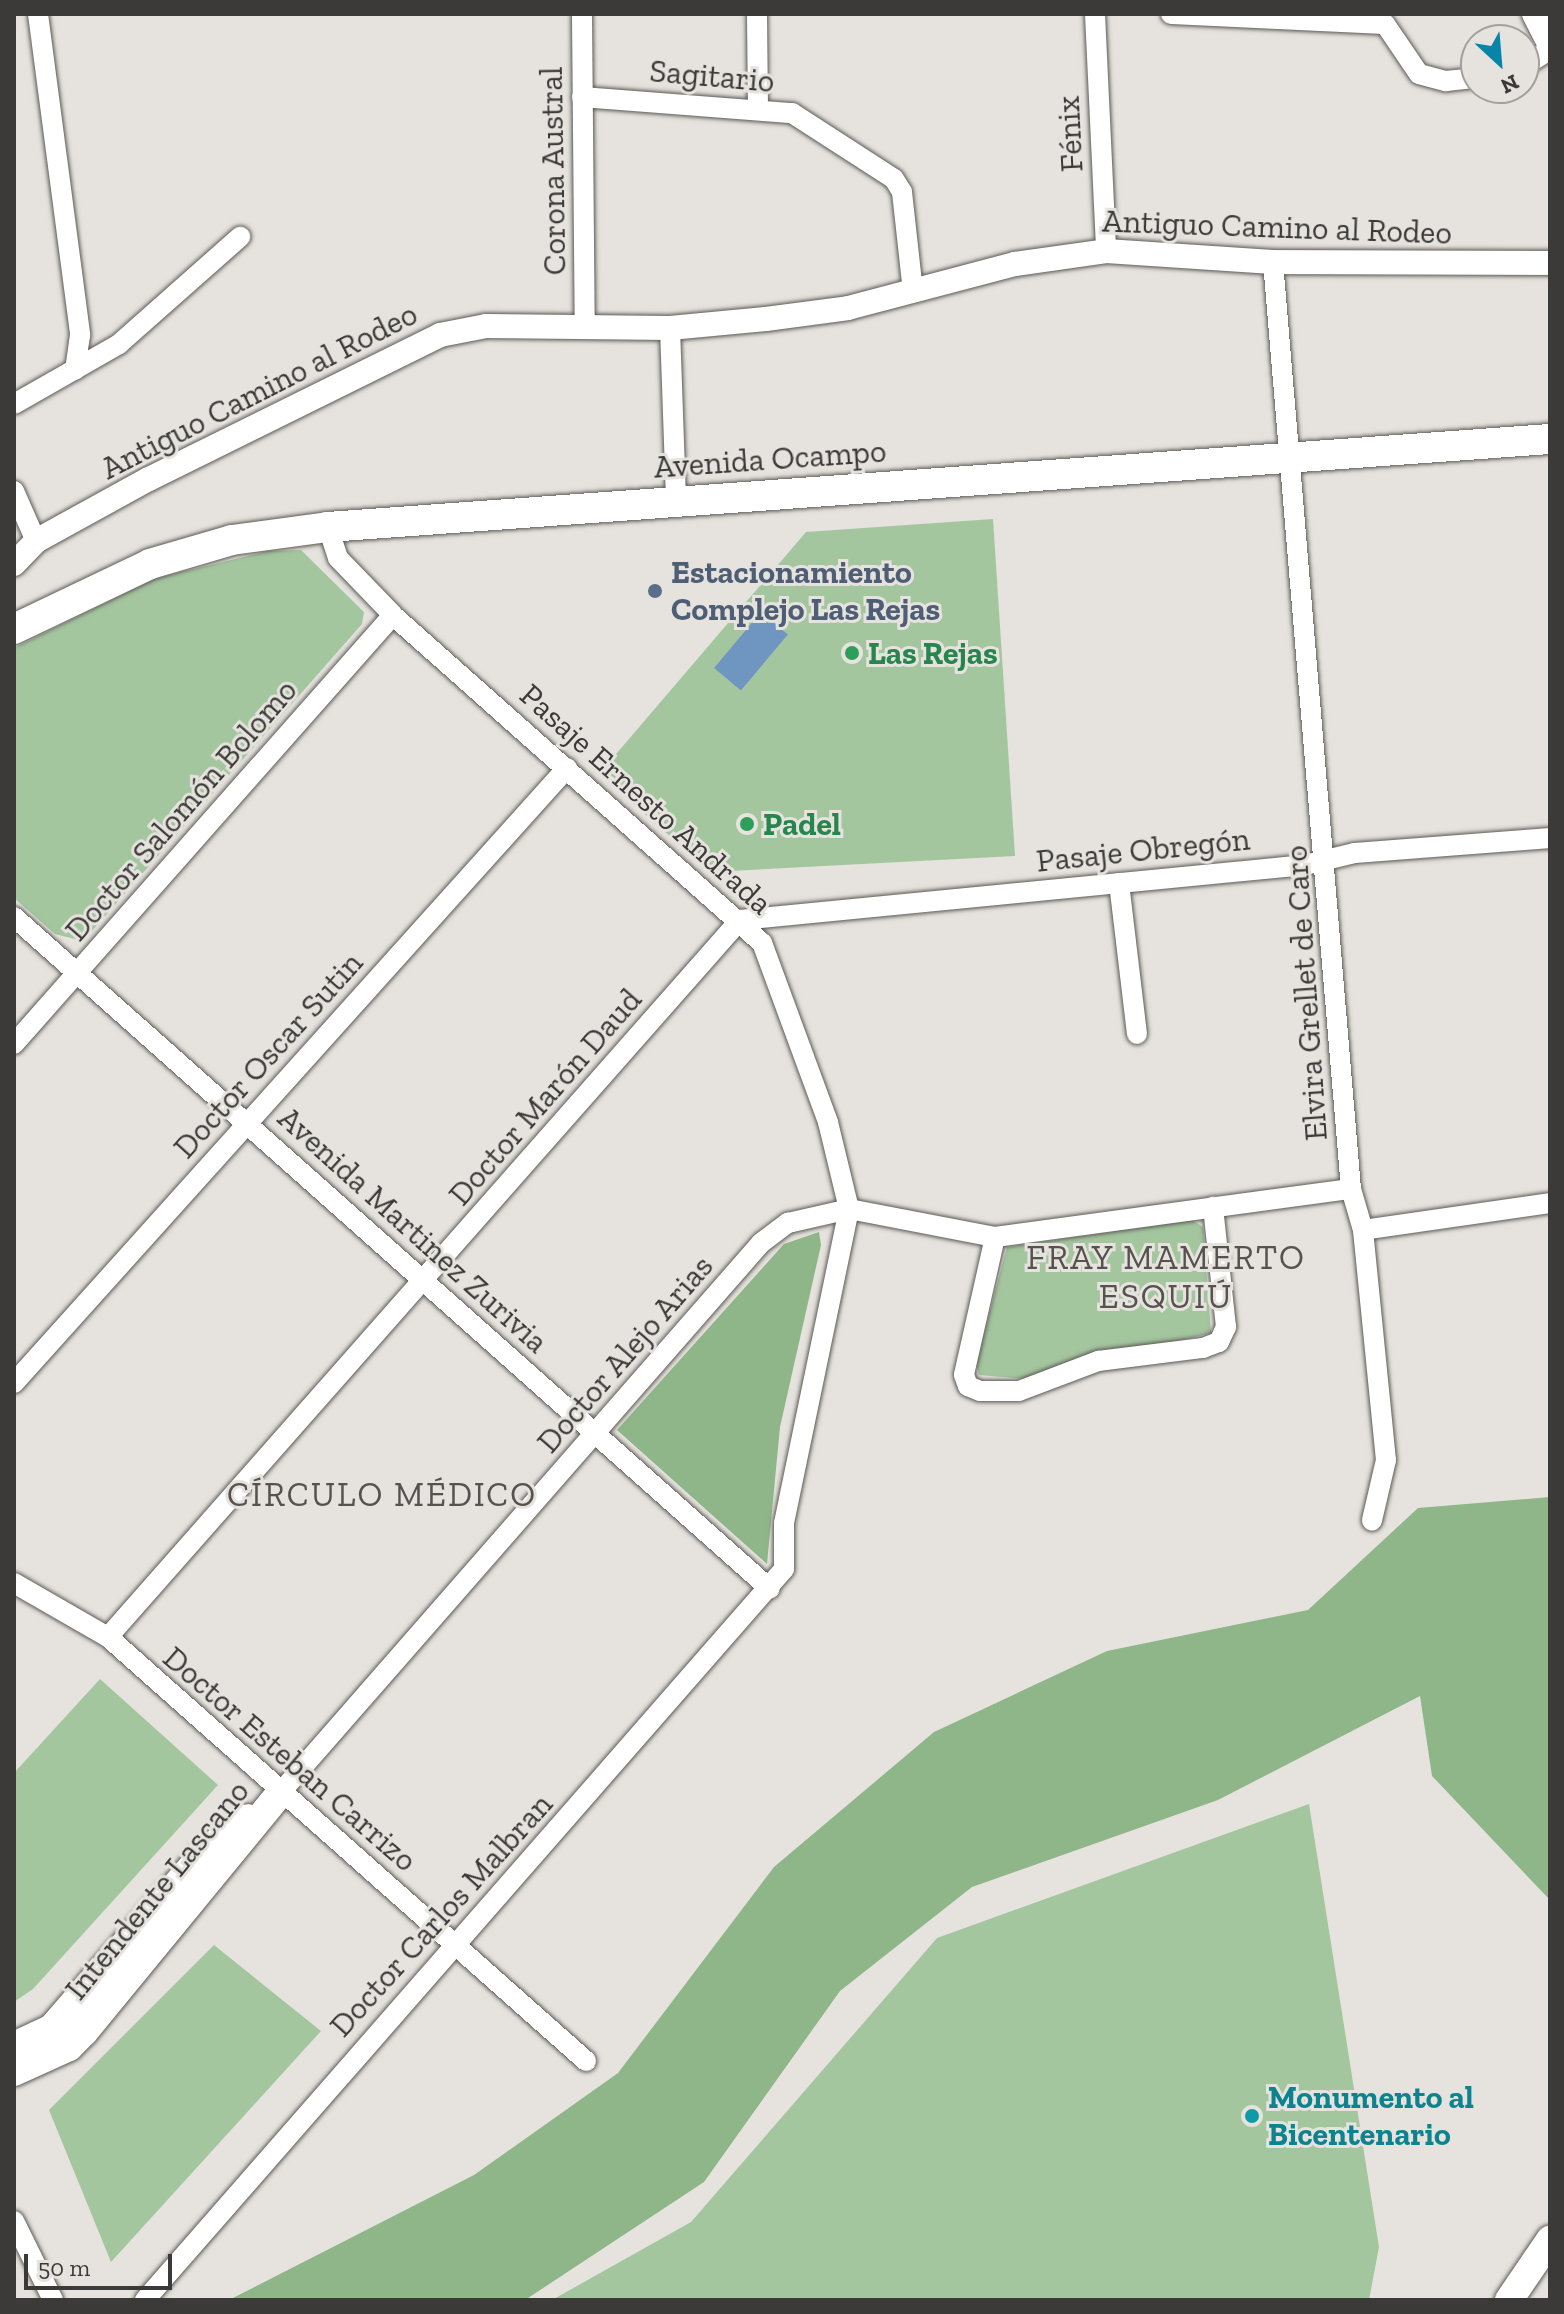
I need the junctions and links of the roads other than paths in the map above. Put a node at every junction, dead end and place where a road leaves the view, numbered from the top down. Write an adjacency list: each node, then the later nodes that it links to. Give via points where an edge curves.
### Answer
1 (38, 14): 19 (street, via 80,335)
2 (582, 14): 10 (street, Corona Austral)
3 (757, 14): 11 (street)
4 (1095, 14): 13 (street, Fénix)
5 (1171, 14): 7 (street)
6 (1534, 14): 8 (street)
7 (1385, 19): 9 (street, via 1419,74)
8 (1550, 48)
9 (1460, 80)
10 (582, 97): 11 (street, Sagitario); 17 (street, Corona Austral)
11 (758, 107): 16 (street, Sagitario, via 792,113 894,179 902,192)
12 (240, 237): 19 (street, via 119,344)
13 (1106, 251): 14 (street, Antiguo Camino al Rodeo); 16 (street, Antiguo Camino al Rodeo, via 1015,264)
14 (1273, 262): 15 (street, Antiguo Camino al Rodeo); 22 (street, Elvira Grellet de Caro)
15 (1550, 263)
16 (913, 292): 18 (street, Antiguo Camino al Rodeo, via 848,308)
17 (585, 328): 18 (street, Antiguo Camino al Rodeo); 26 (street, Antiguo Camino al Rodeo, via 486,326 440,335 382,360)
18 (670, 328): 24 (street)
19 (75, 370): 20 (street)
20 (14, 404)
21 (1550, 439): 22 (main road, Avenida Ocampo)
22 (1288, 457): 24 (main road, Avenida Ocampo); 32 (street, Elvira Grellet de Caro)
23 (14, 491): 26 (street)
24 (676, 502): 25 (main road, Avenida Ocampo)
25 (328, 527): 28 (street, Pasaje Ernesto Andrada, via 338,558); 29 (main road, Avenida Ocampo, via 232,540 150,564)
26 (36, 541): 27 (street, Antiguo Camino al Rodeo)
27 (14, 564)
28 (393, 615): 30 (street, Pasaje Ernesto Andrada); 36 (street, Doctor Salomón Bolomo)
29 (19, 621)
30 (567, 768): 35 (street, Pasaje Ernesto Andrada); 39 (street, Doctor Oscar Sutin)
31 (1550, 838): 32 (street, Pasaje Obregón)
32 (1326, 859): 33 (street, Pasaje Obregón); 40 (street, Elvira Grellet de Caro)
33 (1119, 883): 35 (street, Pasaje Obregón); 37 (street)
34 (14, 917): 36 (street, Avenida Martinez Zurivia)
35 (740, 920): 43 (street, Pasaje Ernesto Andrada, via 762,943 828,1122); 46 (street, Doctor Marón Daud)
36 (78, 973): 38 (street, Doctor Salomón Bolomo); 39 (street, Avenida Martinez Zurivia)
37 (1137, 1034)
38 (14, 1044)
39 (248, 1123): 46 (street, Avenida Martinez Zurivia); 47 (street, Doctor Oscar Sutin)
40 (1351, 1189): 42 (street, Doctor Alejo Arias); 44 (street, Elvira Grellet de Caro)
41 (1550, 1203): 44 (street)
42 (1213, 1207): 45 (street, Doctor Alejo Arias); 45 (street, via 1226,1327 1219,1342 1098,1361 1041,1387 1019,1391 980,1391 968,1386 964,1375)
43 (849, 1209): 45 (street, Doctor Alejo Arias); 48 (street, Doctor Alejo Arias, via 810,1215 761,1243); 51 (street, Pasaje Ernesto Andrada, via 784,1523 784,1569)
44 (1363, 1230): 49 (street, Elvira Grellet de Caro, via 1386,1460)
45 (995, 1237)
46 (424, 1280): 48 (street, Avenida Martinez Zurivia); 52 (street, Doctor Marón Daud)
47 (14, 1383)
48 (595, 1434): 51 (street, Avenida Martinez Zurivia); 53 (street, Doctor Alejo Arias)
49 (1372, 1520)
50 (14, 1583): 52 (street, Doctor Esteban Carrizo)
51 (770, 1589): 54 (street, Doctor Carlos Malbran)
52 (108, 1637): 53 (street, Doctor Esteban Carrizo)
53 (280, 1793): 54 (street, Doctor Esteban Carrizo); 55 (main road, Intendente Lascano, via 206,1851 52,2028); 57 (main road, Intendente Lascano, via 84,2032 69,2047)
54 (455, 1943): 56 (street, Doctor Esteban Carrizo); 60 (street, Doctor Carlos Malbran)
55 (14, 2046)
56 (586, 2061)
57 (14, 2072)
58 (14, 2221): 61 (street)
59 (1550, 2240): 64 (main road)
60 (157, 2282): 62 (street, Doctor Carlos Malbran); 63 (street, Doctor Carlos Malbran)
61 (53, 2300)
62 (134, 2300)
63 (145, 2300)
64 (1509, 2300)

